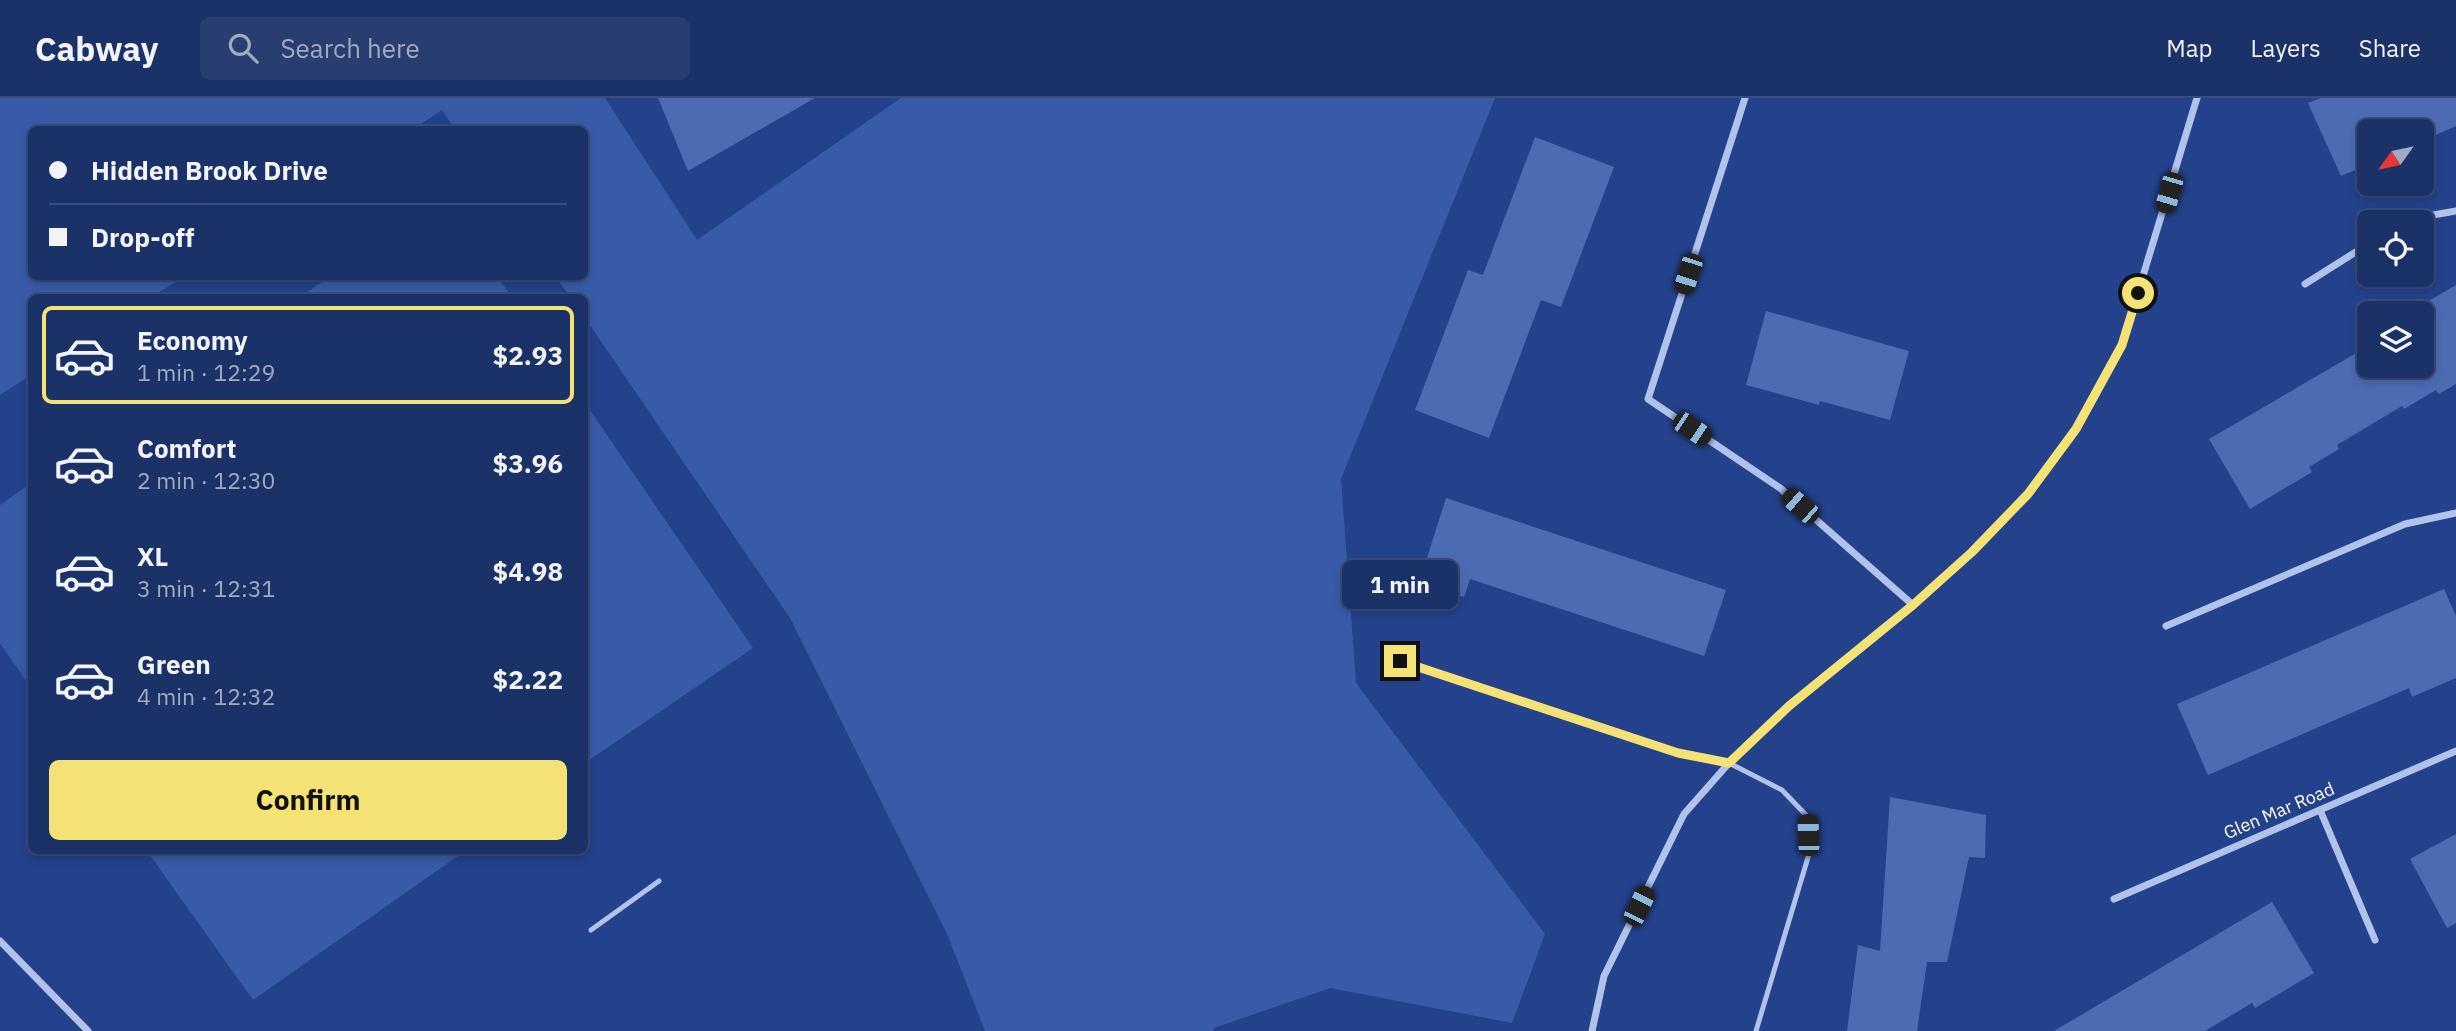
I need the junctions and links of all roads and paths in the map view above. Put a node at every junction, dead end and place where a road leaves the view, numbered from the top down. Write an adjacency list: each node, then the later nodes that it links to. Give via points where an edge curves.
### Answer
1 (1745, 98): 8 (street, via 1648,399 1780,488)
2 (2197, 98): 8 (street, via 2122,345 2076,429 2028,494)
3 (2456, 211): 4 (street)
4 (2434, 215)
5 (2357, 251): 6 (street)
6 (2305, 284)
7 (2456, 513): 9 (street, via 2405,524)
8 (1913, 605): 12 (street, via 1789,706)
9 (2166, 626)
10 (1400, 661): 12 (lane, via 1678,753)
11 (2456, 751): 13 (street, Glen Mar Road)
12 (1729, 763): 20 (street, via 1684,814 1604,976); 21 (lane, via 1782,790 1807,816 1809,855)
13 (2320, 810): 15 (street, Glen Mar Road); 17 (street)
14 (659, 881): 16 (lane)
15 (2114, 899)
16 (591, 930)
17 (2375, 940)
18 (0, 941): 19 (street)
19 (88, 1031)
20 (1592, 1031)
21 (1756, 1031)

